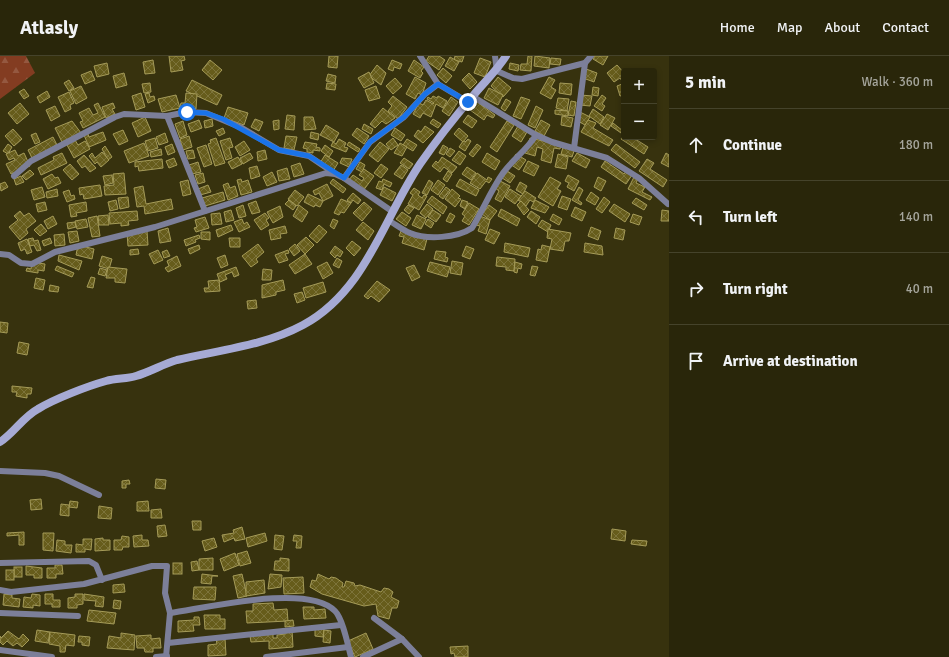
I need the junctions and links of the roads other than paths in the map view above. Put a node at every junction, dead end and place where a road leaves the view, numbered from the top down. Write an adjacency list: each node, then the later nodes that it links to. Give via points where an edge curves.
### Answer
1 (420, 56): 7 (street)
2 (496, 56): 6 (street)
3 (506, 56): 6 (street)
4 (591, 56): 5 (street)
5 (585, 63): 6 (street, via 522,79); 11 (street)
6 (497, 71): 8 (street)
7 (438, 84): 8 (street); 14 (street, via 404,117 370,142)
8 (470, 99): 10 (street); 17 (street, via 420,164)
9 (167, 116): 12 (street, via 187,112 206,113 242,128 279,150 309,156); 13 (street, via 124,114 114,117 31,161); 16 (street)
10 (536, 135): 11 (street); 18 (street, via 525,151 517,156 503,173 472,228 465,233 454,236 417,235)
11 (574, 148): 15 (street, via 607,158 639,178)
12 (335, 174): 14 (street); 16 (street, via 326,173)
13 (14, 176)
14 (344, 178): 17 (street)
15 (668, 204)
16 (205, 211): 19 (street, via 155,227 54,252 32,264 21,263 8,255)
17 (392, 212): 18 (street)
18 (388, 220): 20 (street, via 365,265 348,288 329,307 304,325 274,338 232,350 177,360 136,376 108,380 95,385 37,409 10,436)
19 (0, 254)
20 (0, 442)
21 (0, 471): 22 (street, via 45,472)
22 (99, 495)
23 (0, 563): 24 (street, via 88,561 96,565)
24 (102, 580): 25 (street, via 11,592); 27 (street, via 152,566 168,566 165,593)
25 (0, 590)
26 (0, 613): 28 (street)
27 (170, 613): 30 (street, via 291,597 310,599 336,611); 32 (street)
28 (78, 616)
29 (374, 618): 31 (street)
30 (341, 625): 32 (street); 33 (street)
31 (402, 639): 40 (street); 41 (street)
32 (168, 643): 35 (street)
33 (348, 647): 38 (street); 39 (street)
34 (0, 650): 36 (street)
35 (167, 656): 37 (street)
36 (52, 657)
37 (156, 657)
38 (266, 657)
39 (351, 657)
40 (363, 657)
41 (420, 657)

